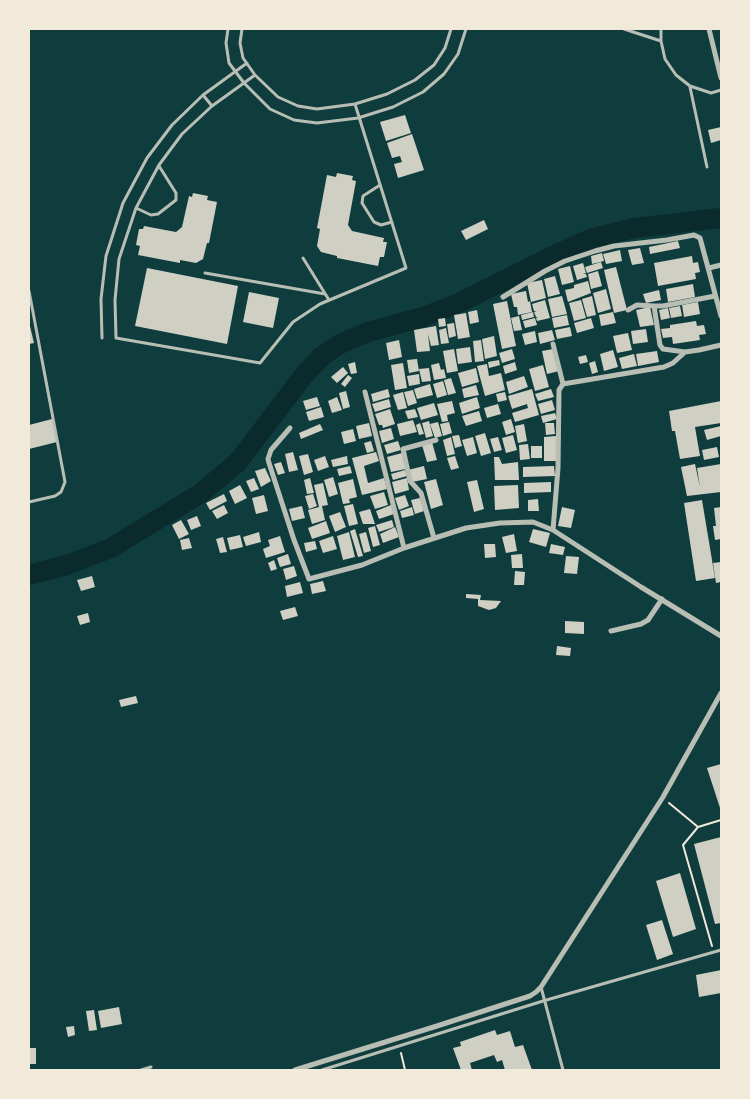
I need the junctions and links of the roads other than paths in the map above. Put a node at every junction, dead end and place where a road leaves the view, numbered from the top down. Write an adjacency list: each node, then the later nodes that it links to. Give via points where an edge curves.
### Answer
1 (228, 29): 10 (lane, via 229,63)
2 (242, 29): 9 (lane, via 240,43)
3 (451, 29): 17 (lane, via 445,48 434,65 415,80 387,94)
4 (466, 29): 19 (lane, via 458,54 444,74 423,92)
5 (624, 29): 8 (lane)
6 (661, 29): 8 (lane)
7 (709, 29): 12 (street)
8 (661, 42): 14 (lane, via 670,67)
9 (247, 63): 10 (lane); 11 (lane)
10 (236, 72): 13 (lane); 16 (lane)
11 (255, 75): 13 (lane); 17 (lane, via 278,97 298,106 317,109)
12 (721, 78)
13 (244, 83): 18 (lane); 19 (lane, via 270,109 294,120 316,123)
14 (690, 86): 15 (lane, via 711,93); 21 (lane)
15 (721, 90)
16 (204, 95): 18 (lane); 37 (lane, via 172,125 147,158 123,203 106,256 101,299)
17 (355, 104): 19 (lane)
18 (212, 106): 20 (lane, via 182,134)
19 (358, 118): 22 (lane)
20 (159, 165): 23 (lane); 23 (lane, via 176,192 176,200 158,214 151,215)
21 (707, 167)
22 (380, 185): 24 (lane); 24 (lane, via 363,196 362,203 380,226)
23 (136, 208): 33 (lane, via 120,259 115,300 116,338 260,363 293,322)
24 (392, 222): 33 (lane, via 406,268)
25 (303, 258): 30 (lane)
26 (721, 265): 27 (street)
27 (709, 268): 31 (street); 32 (street, via 700,238 694,235 614,246 565,261)
28 (205, 273): 30 (lane)
29 (29, 291): 45 (lane, via 65,482 61,492 55,496)
30 (325, 294): 33 (lane)
31 (715, 296): 34 (street); 36 (street)
32 (503, 297)
33 (329, 300)
34 (654, 306): 35 (street, via 637,305); 40 (street, via 660,345 668,350)
35 (628, 310)
36 (721, 316)
37 (102, 338)
38 (553, 344): 41 (street)
39 (721, 345): 40 (street)
40 (685, 352): 41 (street, via 664,367)
41 (563, 384): 46 (street, via 559,390)
42 (365, 392): 48 (street)
43 (290, 428): 48 (street, via 272,450 268,463 309,579 362,565)
44 (436, 440): 47 (street, via 403,449 410,481 421,493)
45 (29, 502)
46 (554, 530): 47 (street, via 533,522 500,523 466,528); 49 (street)
47 (434, 538): 48 (street)
48 (404, 548)
49 (662, 599): 50 (street, via 645,623); 51 (street)
50 (611, 631)
51 (721, 636)
52 (721, 692): 54 (street, via 663,797)
53 (721, 950): 55 (lane)
54 (541, 987): 55 (lane); 58 (street, via 530,996)
55 (544, 1001): 59 (lane); 60 (lane)
56 (151, 1067): 57 (lane)
57 (141, 1070)
58 (295, 1070)
59 (322, 1070)
60 (563, 1070)

